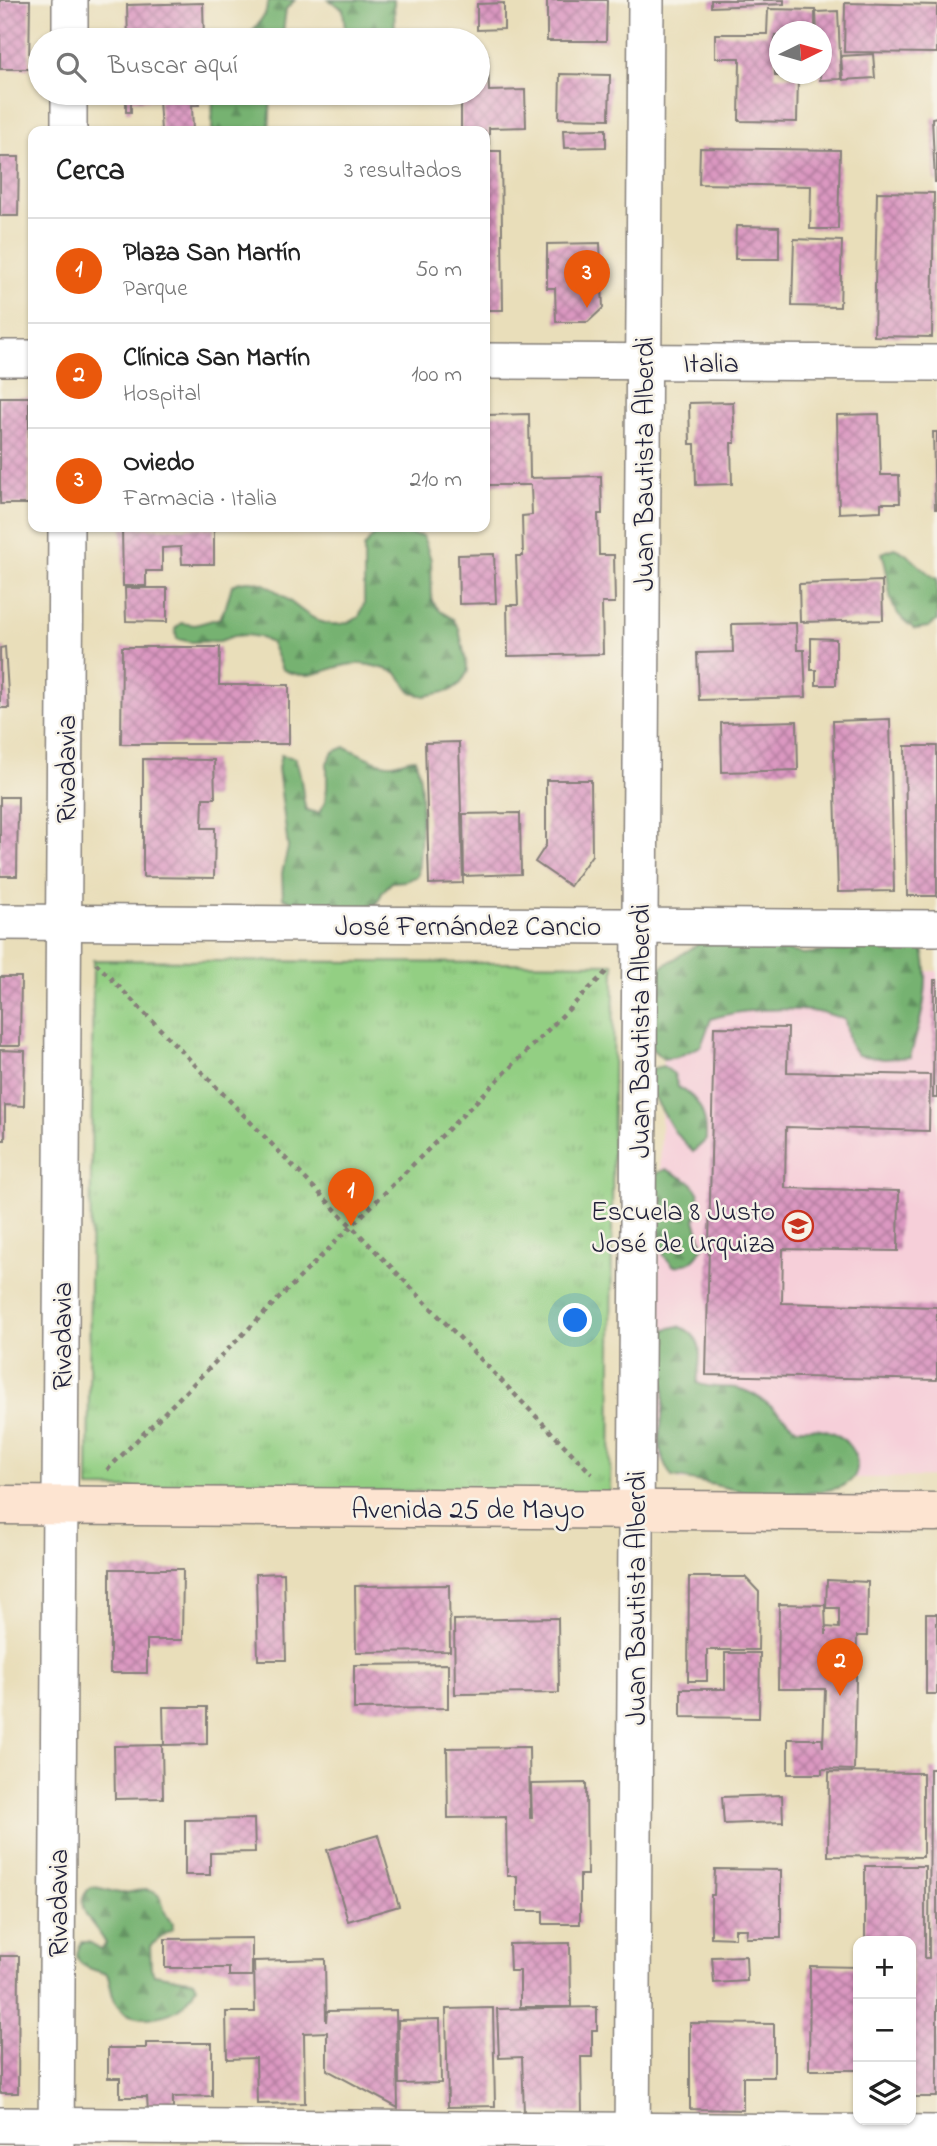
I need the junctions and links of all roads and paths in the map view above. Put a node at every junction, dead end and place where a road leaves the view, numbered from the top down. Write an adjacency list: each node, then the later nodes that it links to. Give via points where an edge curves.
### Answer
1 (70, 0): 3 (street)
2 (646, 0): 9 (street, Juan Bautista Alberdi)
3 (70, 28)
4 (69, 105): 5 (street)
5 (69, 126)
6 (0, 358): 7 (street)
7 (28, 358)
8 (490, 361): 9 (street, Italia)
9 (643, 362): 10 (street, Italia); 14 (street, Juan Bautista Alberdi)
10 (937, 363)
11 (66, 532): 13 (street, Rivadavia)
12 (0, 922): 13 (street, José Fernández Cancio)
13 (64, 923): 14 (street, José Fernández Cancio); 22 (street, Rivadavia)
14 (640, 926): 15 (street, José Fernández Cancio); 23 (street, Juan Bautista Alberdi)
15 (937, 928)
16 (93, 960): 18 (path)
17 (614, 964): 18 (path)
18 (351, 1226): 19 (path); 20 (path)
19 (98, 1478)
20 (600, 1483)
21 (0, 1505): 22 (main road, Avenida 25 de Mayo)
22 (60, 1505): 23 (main road, Avenida 25 de Mayo); 27 (street, Rivadavia)
23 (636, 1510): 24 (main road, Avenida 25 de Mayo); 28 (street, Juan Bautista Alberdi)
24 (937, 1512)
25 (0, 2125): 27 (street)
26 (937, 2133): 28 (street)
27 (56, 2136): 28 (street)
28 (632, 2138)

